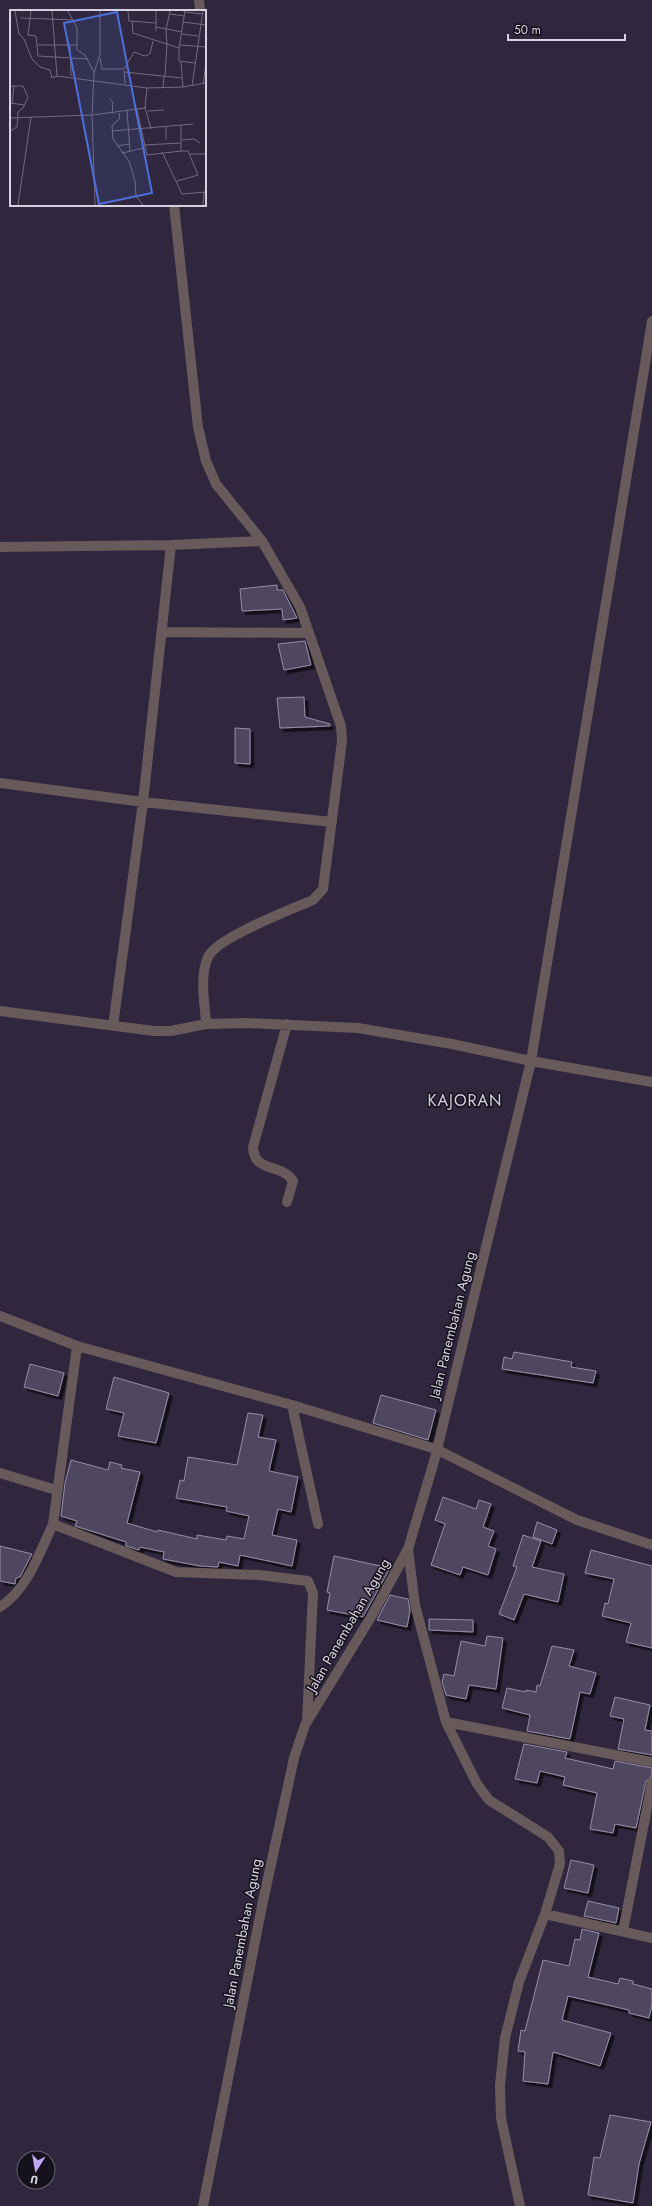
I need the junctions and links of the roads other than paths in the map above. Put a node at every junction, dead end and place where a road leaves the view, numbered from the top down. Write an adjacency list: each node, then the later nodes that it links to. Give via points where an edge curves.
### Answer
1 (199, 0): 2 (street)
2 (200, 10)
3 (174, 206): 5 (street, via 197,419 206,461 216,484)
4 (652, 321): 17 (street, Jalan Panembahan Agung)
5 (262, 541): 6 (street); 9 (street, via 300,607)
6 (171, 545): 7 (street); 8 (street)
7 (0, 547)
8 (163, 632): 9 (street); 11 (street)
9 (309, 633): 12 (street, via 342,726)
10 (0, 783): 11 (street)
11 (143, 802): 12 (street); 16 (street)
12 (332, 822): 14 (street, via 325,883 317,897 228,939 210,953 204,977)
13 (0, 1011): 16 (street)
14 (206, 1024): 15 (street); 16 (street, via 160,1031)
15 (287, 1024): 17 (street, via 358,1028); 19 (street, via 253,1147 254,1157 258,1162 286,1174 292,1181)
16 (113, 1026)
17 (531, 1061): 18 (street); 23 (street, Jalan Panembahan Agung)
18 (652, 1082)
19 (287, 1202)
20 (0, 1316): 21 (street)
21 (77, 1348): 22 (street); 25 (street)
22 (292, 1405): 23 (street); 27 (street)
23 (435, 1453): 28 (street, via 577,1520); 29 (street, Jalan Panembahan Agung)
24 (0, 1473): 25 (street)
25 (56, 1490): 26 (street)
26 (53, 1524): 30 (street, via 27,1576 13,1596); 32 (street, via 176,1572 260,1575 308,1581 313,1593)
27 (318, 1524)
28 (652, 1545)
29 (408, 1549): 31 (street, via 415,1605); 32 (street, Jalan Panembahan Agung, via 371,1617)
30 (0, 1607)
31 (446, 1722): 33 (street); 35 (street, via 485,1796 555,1844 560,1864)
32 (307, 1723): 38 (street, Jalan Panembahan Agung, via 286,1785)
33 (652, 1762)
34 (652, 1782): 36 (street)
35 (545, 1914): 36 (street); 39 (street, via 519,1982 505,2038 500,2085 501,2118)
36 (623, 1931): 37 (street)
37 (652, 1938)
38 (203, 2206)
39 (520, 2206)

